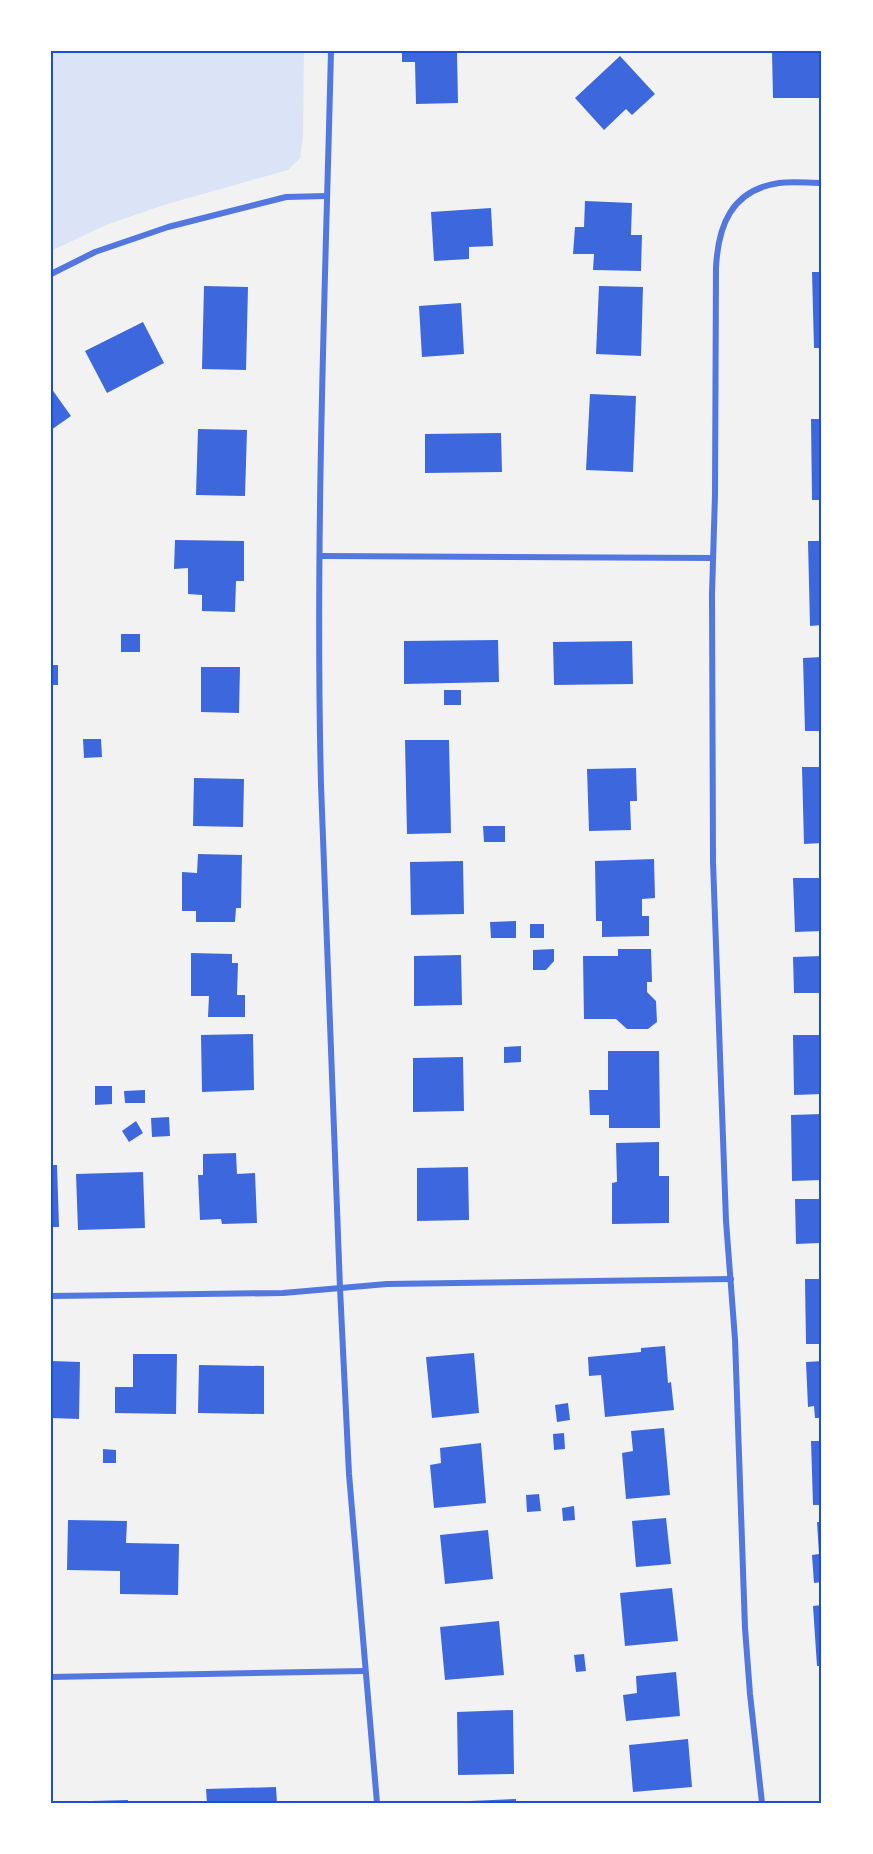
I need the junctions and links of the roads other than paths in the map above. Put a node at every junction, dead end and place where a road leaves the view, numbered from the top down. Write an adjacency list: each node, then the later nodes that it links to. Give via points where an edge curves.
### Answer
1 (331, 51): 3 (street)
2 (822, 183): 6 (street, via 780,183 757,189 731,211 717,243)
3 (327, 196): 4 (street, via 286,197 168,227 95,252); 5 (street)
4 (51, 274)
5 (320, 556): 6 (street); 8 (street, via 321,785)
6 (713, 558): 7 (street, via 713,862)
7 (731, 1279): 8 (street); 13 (street, via 745,1628)
8 (340, 1288): 9 (street, via 283,1293); 10 (street)
9 (51, 1296)
10 (364, 1671): 11 (street); 12 (street)
11 (51, 1677)
12 (377, 1803)
13 (762, 1803)

